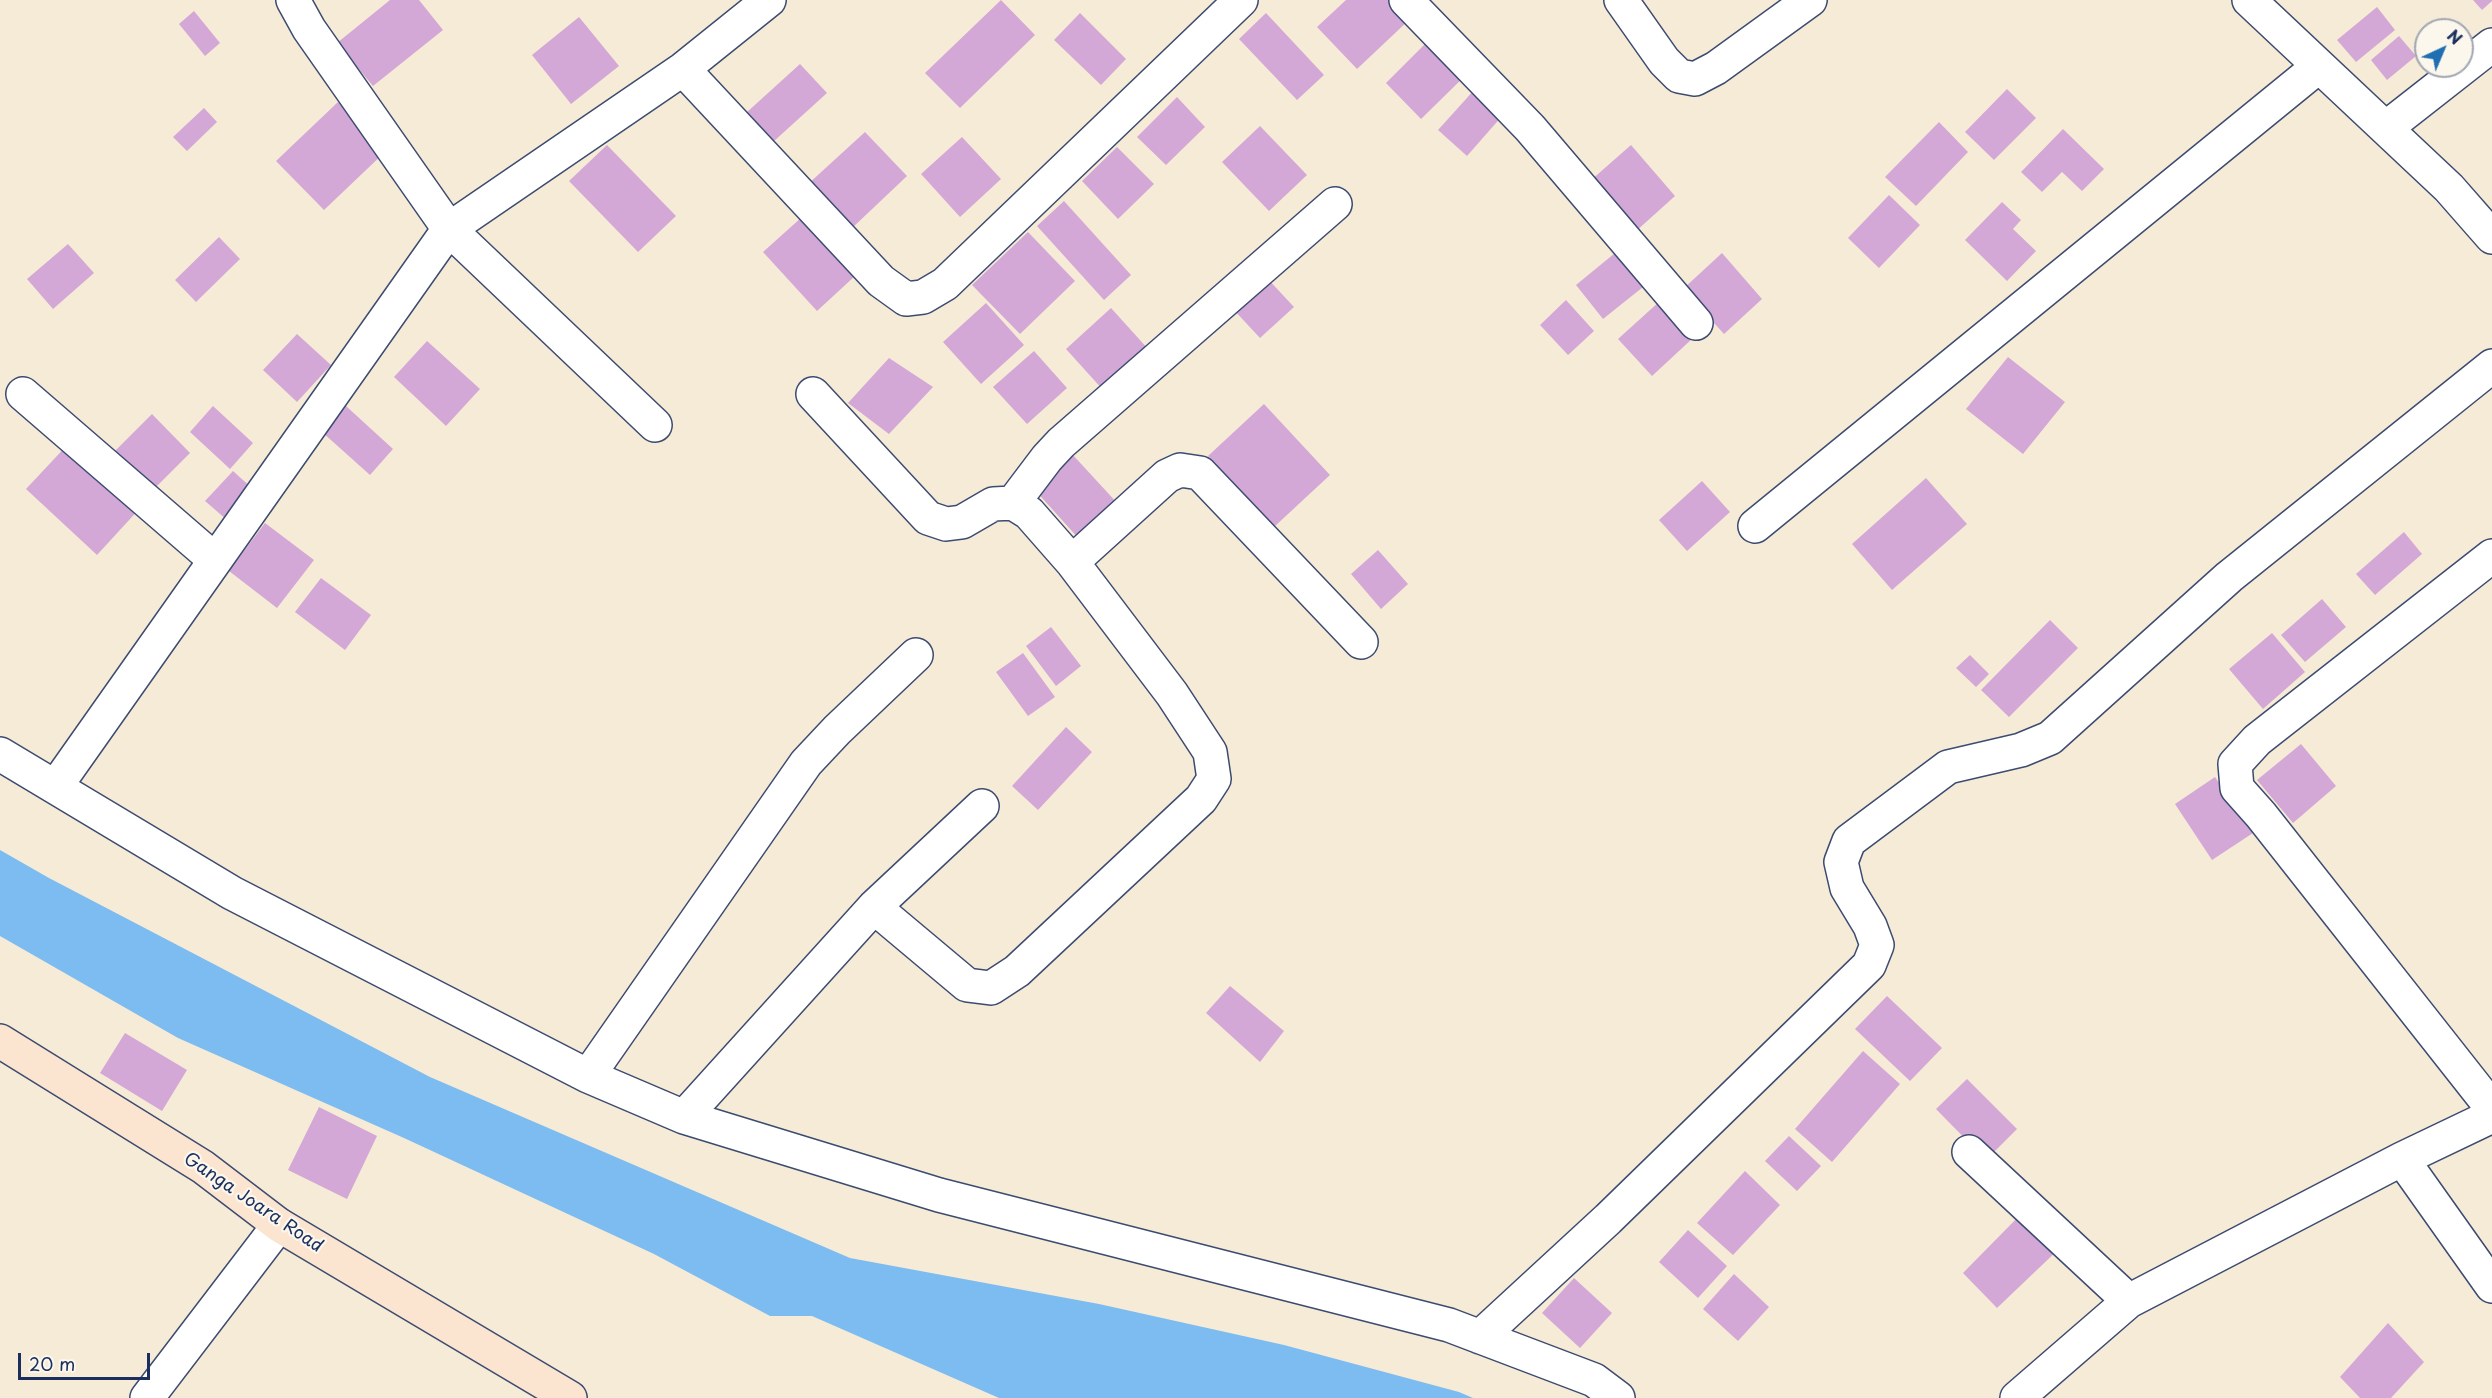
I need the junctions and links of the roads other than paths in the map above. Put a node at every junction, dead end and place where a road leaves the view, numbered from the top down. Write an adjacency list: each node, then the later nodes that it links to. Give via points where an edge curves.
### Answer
1 (292, 0): 13 (street)
2 (769, 0): 10 (street)
3 (1241, 0): 10 (street, via 945,284 923,297 906,298 881,280)
4 (1406, 0): 15 (street, via 1530,128)
5 (1621, 0): 6 (street, via 1664,61 1679,76 1695,79)
6 (1810, 0)
7 (2249, 0): 9 (street)
8 (2492, 45): 11 (street)
9 (2319, 66): 11 (street); 21 (street)
10 (683, 69): 13 (street)
11 (2386, 128): 14 (street, via 2449,188)
12 (1335, 204): 20 (street, via 1061,443)
13 (449, 229): 19 (street); 23 (street)
14 (2492, 237)
15 (1696, 323)
16 (2492, 366): 41 (street, via 2229,577 2050,738 2021,750 1948,767 1849,842 1841,862 1847,888 1877,945 1869,965 1608,1219)
17 (22, 394): 23 (street)
18 (813, 394): 20 (street, via 928,518 946,524 962,522 993,504)
19 (655, 425)
20 (1013, 503): 24 (street, via 1029,513)
21 (1755, 526)
22 (2492, 556): 33 (street, via 2257,740 2235,764 2237,788)
23 (215, 560): 28 (street)
24 (1072, 562): 25 (street, via 1167,476 1180,470 1200,474); 30 (street, via 1210,752 1214,779 1201,799 1017,971 991,987 967,985)
25 (1361, 642)
26 (916, 655): 32 (street, via 806,764)
27 (0, 754): 28 (street)
28 (56, 786): 32 (street, via 232,893)
29 (982, 806): 30 (street)
30 (874, 907): 35 (street)
31 (0, 1041): 38 (main road, Ganga Joara Road, via 203,1167)
32 (588, 1076): 35 (street)
33 (2492, 1108)
34 (2492, 1116): 37 (street)
35 (684, 1117): 41 (street, via 939,1195 1449,1325)
36 (1969, 1152): 40 (street)
37 (2402, 1159): 39 (street); 40 (street)
38 (279, 1225): 42 (street); 43 (main road, Ganga Joara Road)
39 (2492, 1286)
40 (2129, 1301): 45 (street)
41 (1480, 1337): 44 (street, via 1594,1380)
42 (147, 1398)
43 (570, 1398)
44 (1617, 1398)
45 (2017, 1398)

